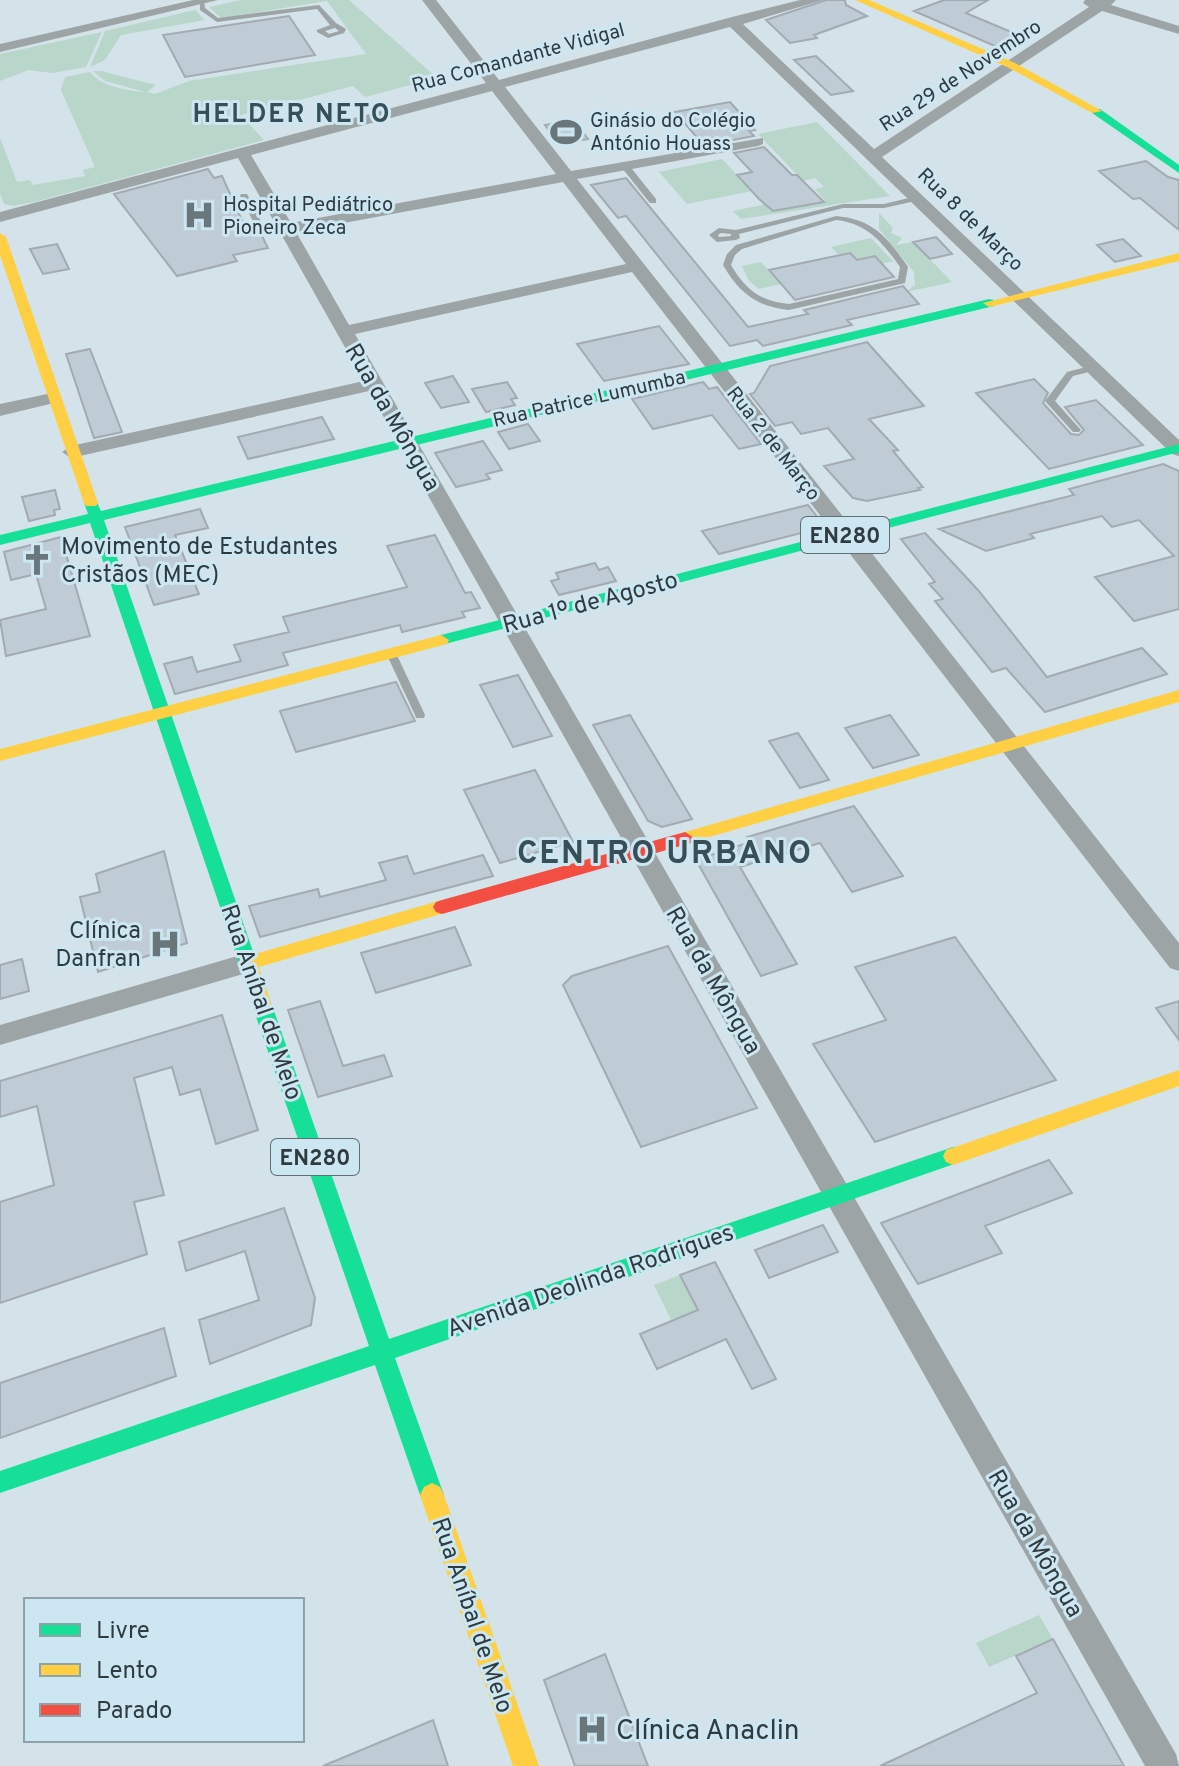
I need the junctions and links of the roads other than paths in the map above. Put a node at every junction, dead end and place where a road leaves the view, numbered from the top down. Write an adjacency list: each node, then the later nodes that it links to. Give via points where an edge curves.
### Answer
1 (429, 0): 12 (street, Rua 2 de Março)
2 (816, 0): 7 (street, Rua Comandante Vidigal)
3 (860, 0): 11 (street)
4 (1081, 0): 6 (street)
5 (207, 1): 8 (lane, via 202,9 217,20 319,7); 10 (street)
6 (1105, 3): 9 (street); 11 (street, Rua 29 de Novembro)
7 (732, 21): 12 (street, Rua Comandante Vidigal); 15 (street, Rua 8 de Março)
8 (334, 25)
9 (1179, 30)
10 (0, 48)
11 (1011, 65): 15 (street, Rua 29 de Novembro); 17 (street, via 1082,101)
12 (495, 84): 14 (street, Rua Comandante Vidigal); 18 (street, Rua 2 de Março)
13 (758, 141): 16 (street)
14 (242, 152): 23 (street, Rua Comandante Vidigal); 25 (street, Rua da Môngua)
15 (873, 156): 20 (street, Rua 8 de Março)
16 (625, 166): 18 (street); 21 (lane)
17 (1179, 170)
18 (568, 177): 25 (street); 29 (street, Rua 2 de Março)
19 (244, 196): 25 (lane, via 261,229)
20 (917, 198): 22 (lane); 31 (street, Rua 8 de Março)
21 (653, 201)
22 (884, 206): 24 (lane); 26 (lane, via 843,206)
23 (0, 217)
24 (836, 218): 24 (lane, via 866,224 904,267 902,281 775,307 751,298 728,267 739,247)
25 (286, 229): 32 (street, Rua da Môngua)
26 (735, 233)
27 (0, 237): 30 (street, Rua Aníbal de Melo)
28 (1179, 257): 31 (street, Rua Patrice Lumumba)
29 (637, 266): 32 (street); 33 (street, Rua 2 de Março)
30 (8, 289): 36 (street, Rua Aníbal de Melo)
31 (1018, 295): 33 (street, Rua Patrice Lumumba); 34 (street, Rua 8 de Março)
32 (344, 331): 35 (street, Rua da Môngua)
33 (716, 367): 39 (street, Rua Patrice Lumumba); 43 (street, Rua 2 de Março)
34 (1094, 368): 38 (lane, via 1070,374 1050,401); 40 (street, Rua 8 de Março)
35 (375, 384): 39 (street, Rua da Môngua); 41 (street)
36 (52, 398): 37 (street); 41 (street, Rua Aníbal de Melo)
37 (0, 410)
38 (1076, 430)
39 (407, 441): 42 (street, Rua Patrice Lumumba); 45 (street, Rua da Môngua)
40 (1179, 449): 43 (street, Rua 1º de Agosto / EN280, via 1105,460)
41 (71, 452): 42 (street, Rua Aníbal de Melo)
42 (93, 517): 44 (street, Rua Patrice Lumumba); 50 (street, Rua Aníbal de Melo)
43 (847, 535): 45 (street, Rua 1º de Agosto / EN280); 52 (street, Rua 2 de Março)
44 (0, 540)
45 (510, 622): 46 (street, Rua 1º de Agosto / EN280); 54 (street, Rua da Môngua)
46 (411, 648): 47 (street, Rua 1º de Agosto / EN280); 48 (lane, via 391,642 316,661)
47 (391, 653): 48 (street, Rua 1º de Agosto / EN280); 51 (lane)
48 (308, 675): 50 (street, Rua 1º de Agosto / EN280)
49 (1179, 696): 52 (street)
50 (161, 713): 53 (street, Rua 1º de Agosto / EN280); 56 (street, Rua Aníbal de Melo)
51 (420, 715)
52 (1011, 746): 54 (street); 55 (street, Rua 2 de Março)
53 (0, 755)
54 (642, 852): 56 (street); 59 (street, Rua da Môngua)
55 (1179, 961)
56 (248, 963): 57 (street); 60 (street, Rua Aníbal de Melo / EN280)
57 (0, 1035)
58 (1179, 1078): 59 (street, Avenida Deolinda Rodrigues)
59 (837, 1196): 60 (street, Avenida Deolinda Rodrigues); 63 (street, Rua da Môngua)
60 (382, 1352): 61 (street, Avenida Deolinda Rodrigues); 62 (street, Rua Aníbal de Melo)
61 (0, 1482)
62 (526, 1766)
63 (1164, 1766)

